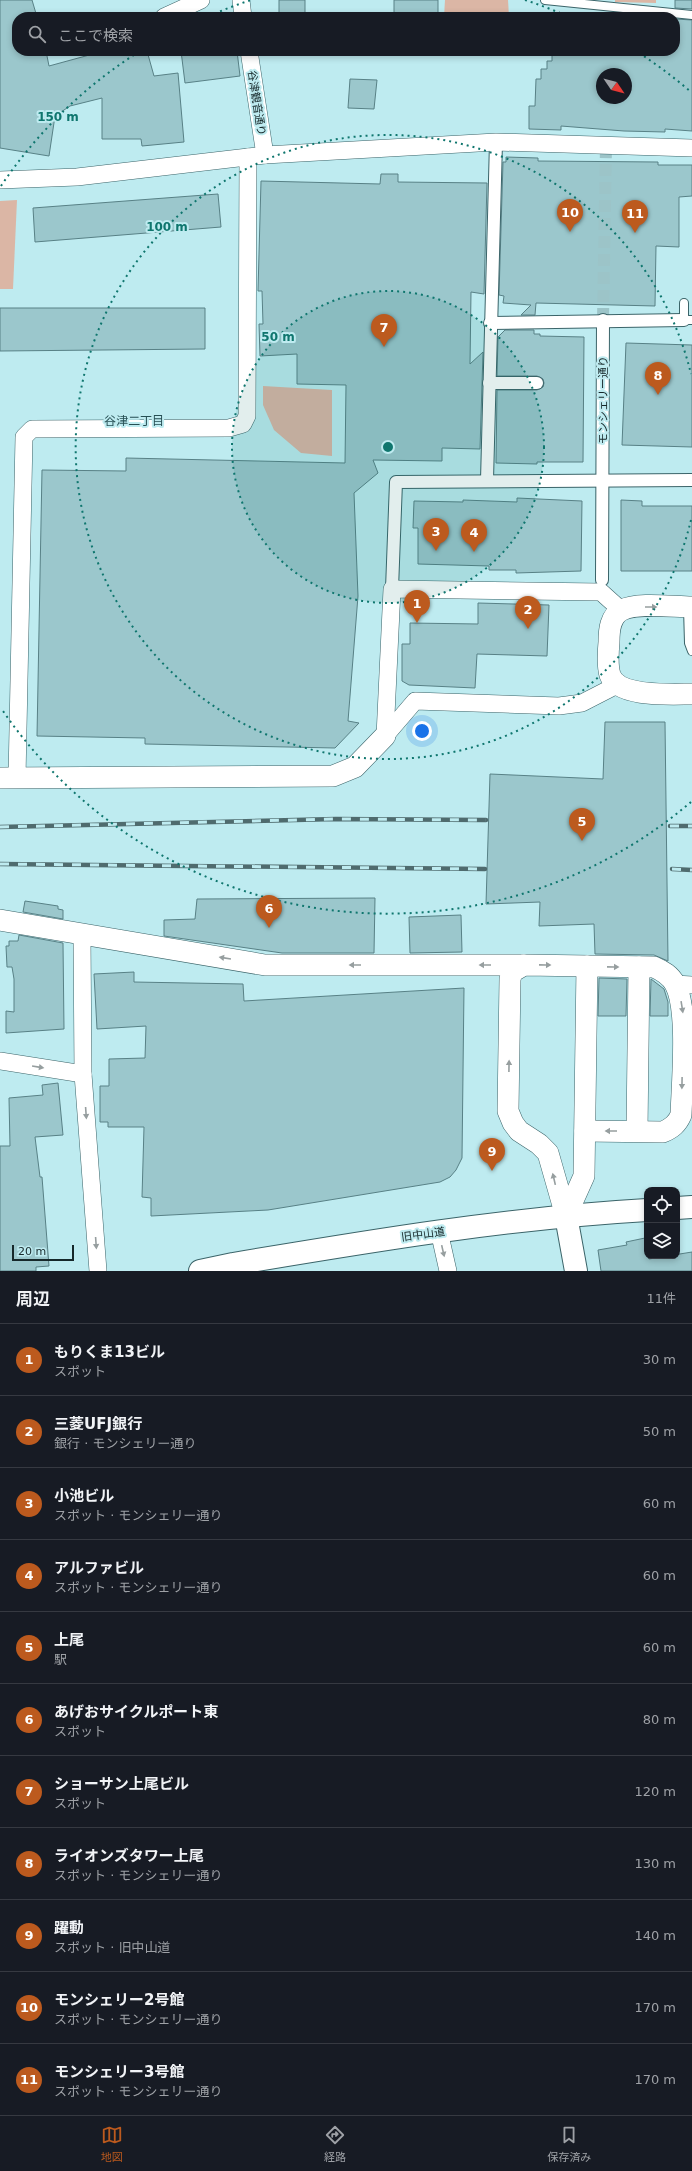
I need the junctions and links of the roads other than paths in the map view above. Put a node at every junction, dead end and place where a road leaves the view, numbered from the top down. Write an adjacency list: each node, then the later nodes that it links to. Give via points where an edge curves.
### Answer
1 (201, 0): 4 (street)
2 (241, 0): 5 (street)
3 (545, 0): 6 (lane)
4 (175, 12)
5 (242, 12)
6 (663, 12)
7 (680, 14): 8 (lane)
8 (692, 15)
9 (250, 56): 12 (street, 谷津観音通り)
10 (496, 142): 11 (street); 12 (street); 18 (street)
11 (692, 148)
12 (265, 154): 13 (street)
13 (248, 157): 14 (street, via 77,177); 32 (street, via 246,416 243,424 229,428 32,429 24,437)
14 (0, 180)
15 (684, 303): 17 (lane)
16 (603, 320): 17 (street); 18 (street); 22 (street, モンシェリー通り)
17 (688, 320)
18 (490, 323): 19 (street)
19 (489, 383): 20 (street); 21 (street)
20 (537, 383)
21 (487, 480): 22 (street); 25 (street, via 396,482)
22 (604, 480): 23 (street); 24 (street, モンシェリー通り)
23 (692, 480)
24 (602, 580)
25 (392, 589): 27 (street, via 601,592); 31 (street)
26 (690, 607): 27 (street, one-way to 26, via 632,606); 28 (lane, via 689,643)
27 (621, 610): 29 (street, via 610,626 608,666 610,676)
28 (692, 651)
29 (616, 685): 30 (street, via 633,692); 31 (street, via 582,703 559,706 415,701)
30 (692, 694)
31 (385, 736): 32 (street, via 355,767 333,776)
32 (8, 778)
33 (0, 920): 34 (street)
34 (82, 935): 35 (street, one-way to 34, via 265,965); 40 (street)
35 (524, 965): 36 (street, one-way to 36); 46 (street, one-way to 35, via 548,1153 540,1144 519,1130 508,1110 510,979 512,972)
36 (586, 966): 37 (street, one-way to 37); 41 (street)
37 (639, 967): 38 (street, via 663,970); 42 (street)
38 (684, 984): 42 (street, one-way to 42, via 681,1115 678,1122 663,1132)
39 (0, 1061): 40 (street, one-way to 40)
40 (83, 1074): 48 (street, one-way to 48)
41 (585, 1131): 42 (street, one-way to 41); 46 (street, via 584,1176)
42 (637, 1132)
43 (692, 1207): 44 (main road)
44 (680, 1208)
45 (644, 1210): 46 (main road, 旧中山道)
46 (566, 1216): 47 (main road, 旧中山道); 51 (main road)
47 (439, 1231): 49 (main road, 旧中山道); 50 (street, one-way to 50)
48 (98, 1271)
49 (200, 1271)
50 (448, 1271)
51 (576, 1271)

